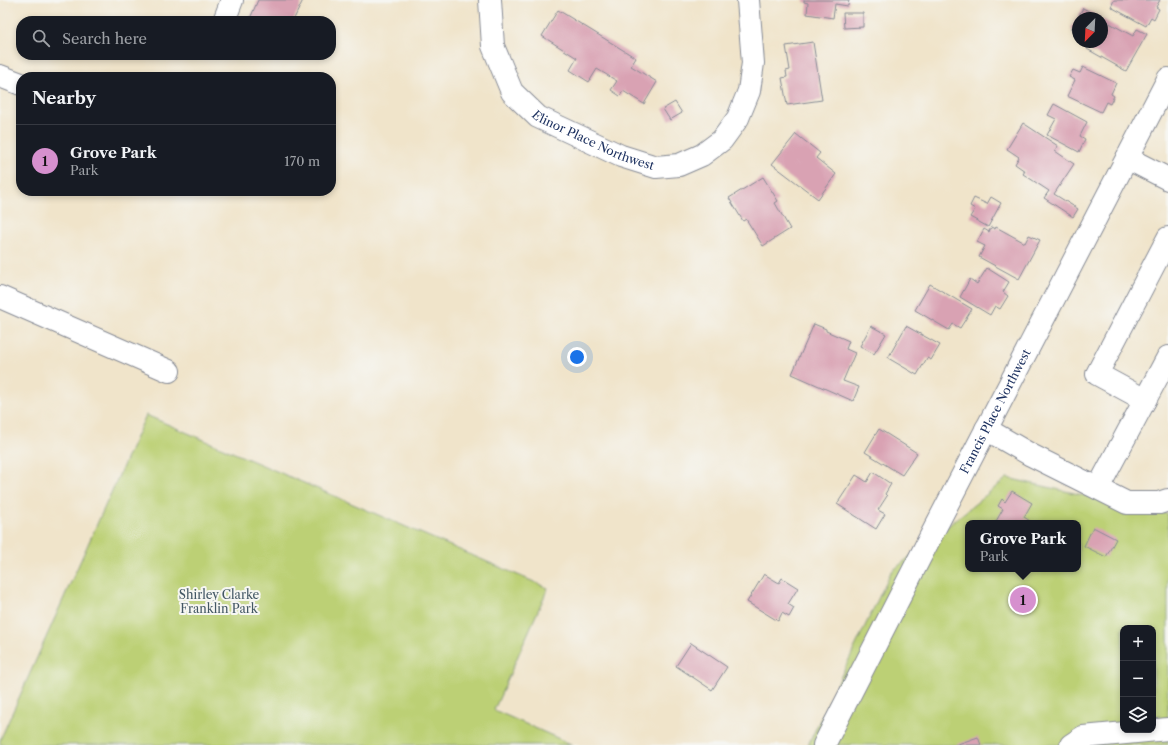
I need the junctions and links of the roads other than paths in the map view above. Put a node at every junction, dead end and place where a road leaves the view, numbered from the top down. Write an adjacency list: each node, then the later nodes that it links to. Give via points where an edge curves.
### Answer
1 (232, 0): 4 (street)
2 (490, 0): 3 (street, Elinor Place Northwest, via 493,46 512,92 538,117 621,156 656,168 679,165 702,155 722,140 738,118 749,91 752,63)
3 (748, 0)
4 (226, 16)
5 (0, 76): 7 (street)
6 (1168, 79): 8 (street, Francis Place Northwest)
7 (16, 82)
8 (1127, 158): 9 (street); 15 (street, Francis Place Northwest)
9 (1168, 179)
10 (1168, 238): 14 (street, via 1097,374)
11 (0, 297): 13 (street)
12 (1168, 357): 14 (street)
13 (169, 371)
14 (1145, 400): 16 (street)
15 (986, 428): 16 (street, via 1031,455); 19 (street, Francis Place Northwest)
16 (1098, 488): 17 (street, via 1127,503 1159,503)
17 (1168, 500)
18 (1168, 730): 20 (street, via 1083,737)
19 (824, 745)
20 (1071, 745)

